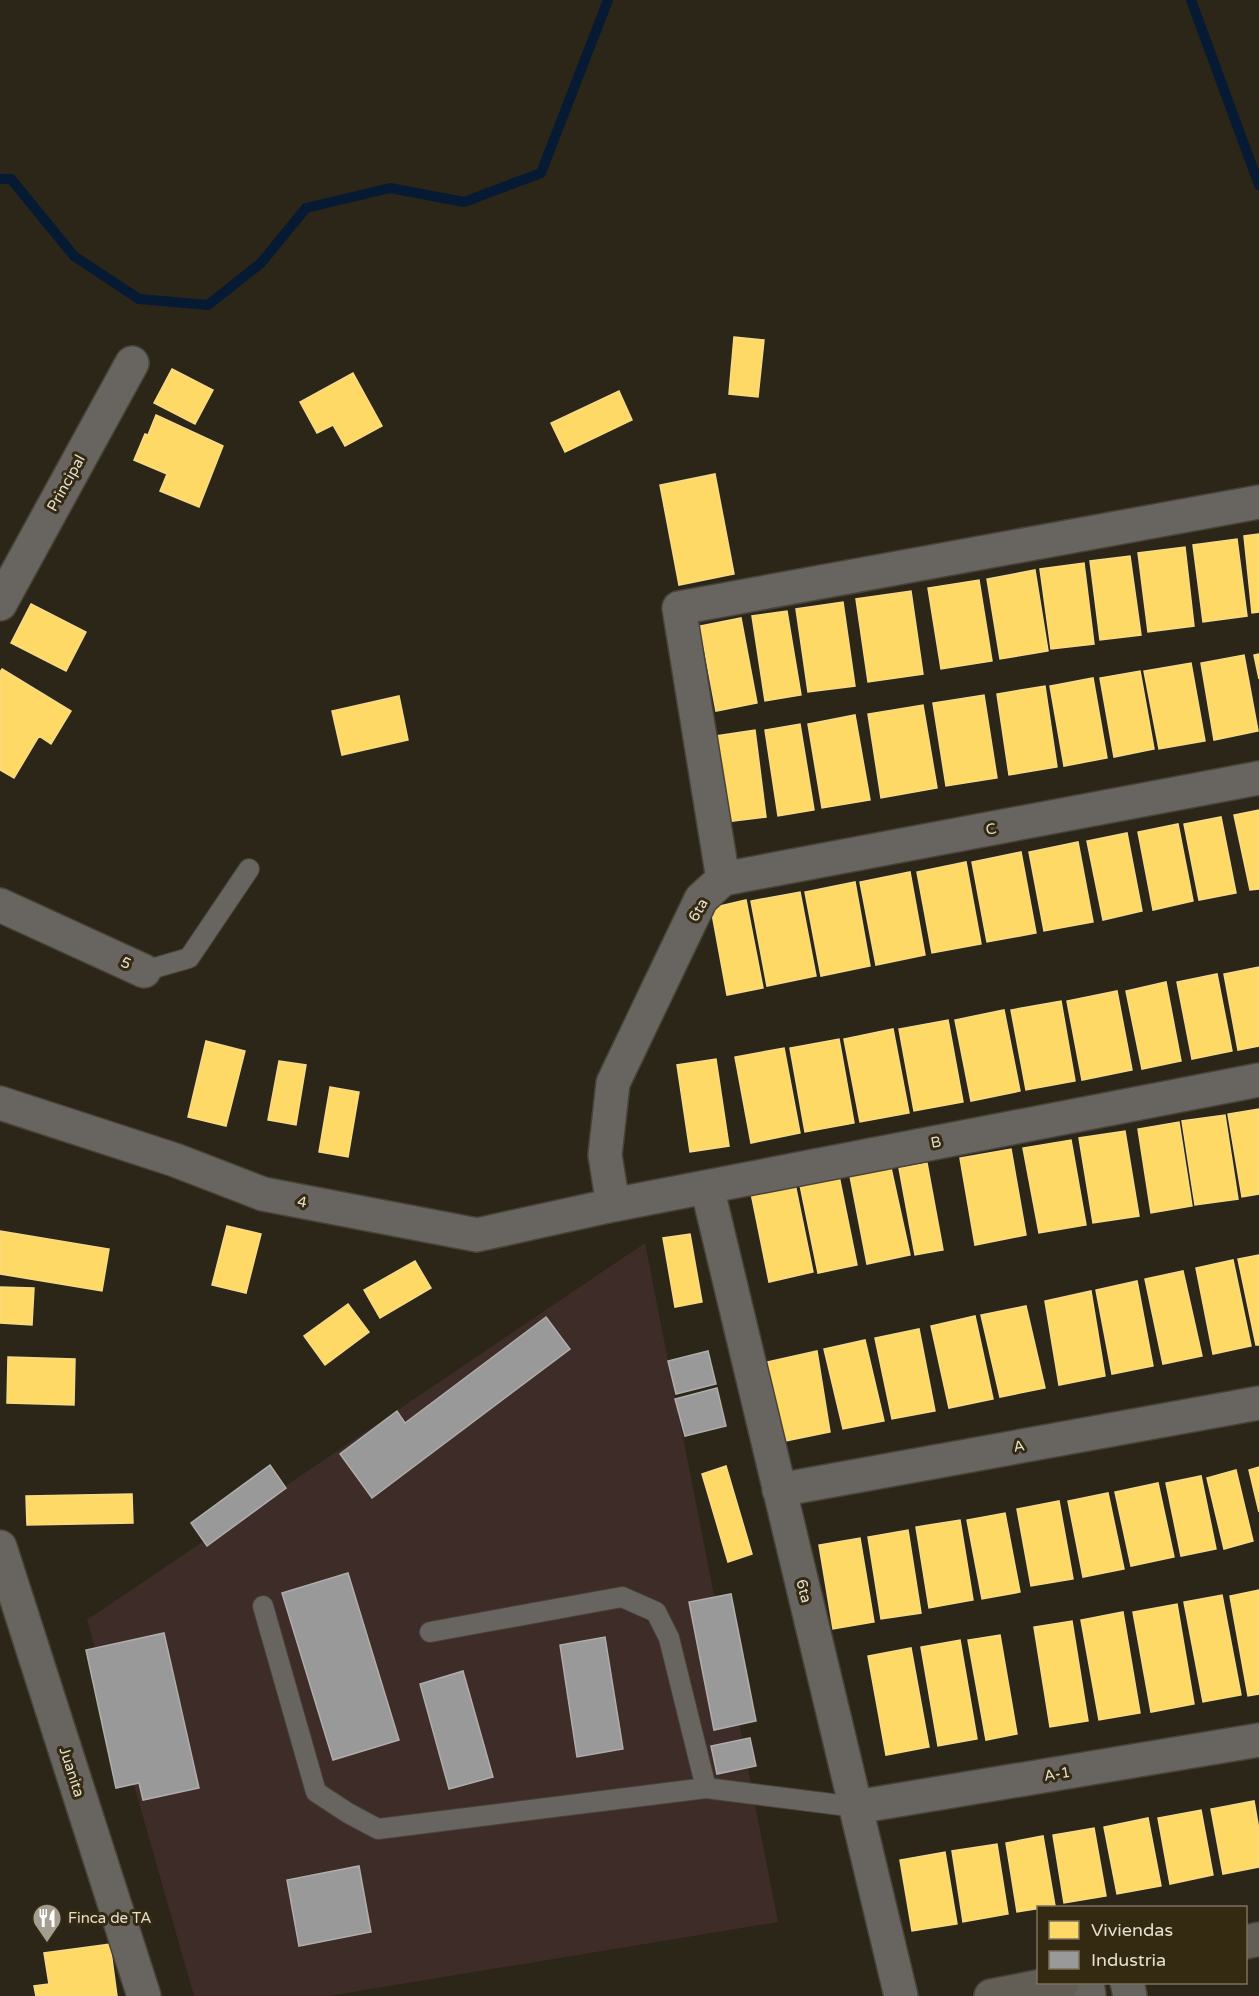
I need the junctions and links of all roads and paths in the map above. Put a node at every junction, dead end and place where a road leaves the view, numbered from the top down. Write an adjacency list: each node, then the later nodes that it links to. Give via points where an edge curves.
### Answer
1 (132, 363): 3 (street, Principal)
2 (1259, 502): 6 (street, via 679,608)
3 (0, 604)
4 (1259, 778): 6 (street, C)
5 (249, 869): 8 (lane, 5, via 189,958)
6 (723, 879): 12 (street, 6ta, via 701,899 613,1083 605,1155)
7 (0, 904): 8 (street, 5)
8 (144, 971)
9 (1259, 1080): 11 (street, B)
10 (0, 1103): 12 (street, 4, via 175,1160 263,1194 477,1235)
11 (707, 1187): 12 (street, B); 14 (street, 6ta)
12 (613, 1205)
13 (1259, 1403): 14 (street, A)
14 (780, 1490): 20 (street, 6ta)
15 (0, 1547): 22 (street, Juanita)
16 (263, 1606): 19 (lane, via 316,1792 378,1829)
17 (430, 1632): 19 (lane, via 622,1597 656,1612 669,1638)
18 (1259, 1740): 20 (street, A-1)
19 (706, 1788): 20 (lane)
20 (856, 1807): 23 (street, 6ta)
21 (1057, 1984): 24 (street)
22 (144, 1996)
23 (901, 1996)
24 (990, 1996)

